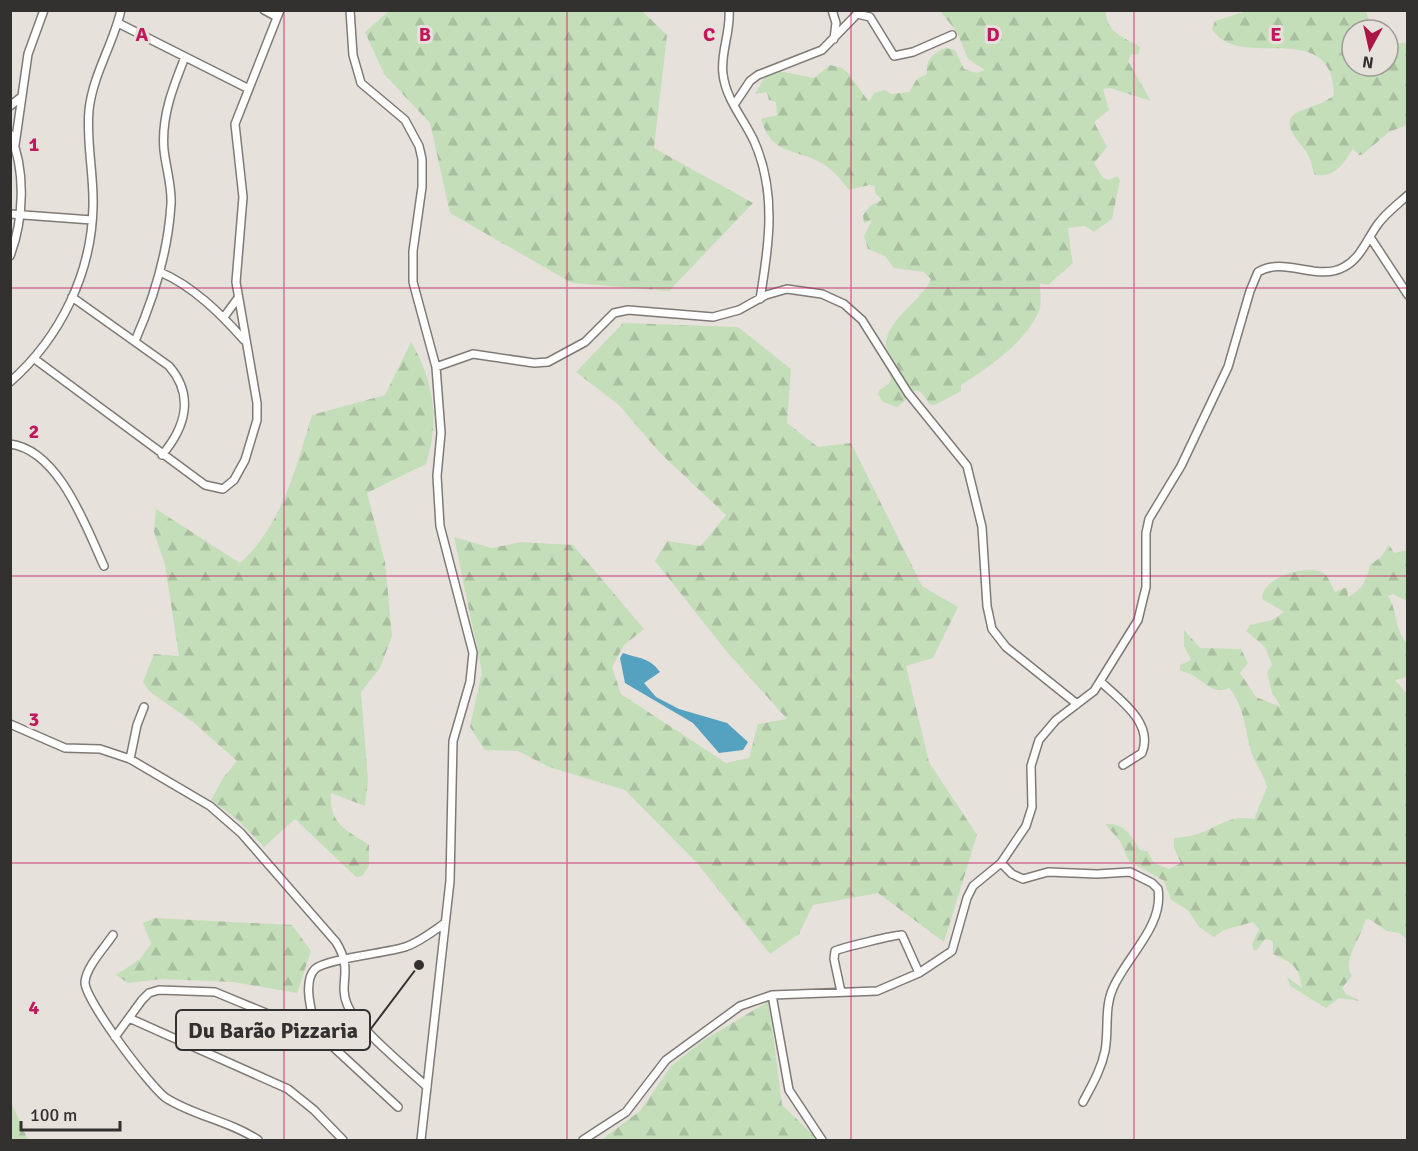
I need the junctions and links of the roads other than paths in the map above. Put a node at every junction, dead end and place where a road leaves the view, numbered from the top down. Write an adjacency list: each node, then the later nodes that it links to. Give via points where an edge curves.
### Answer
1 (44, 10): 13 (street, via 28,54)
2 (121, 10): 8 (street)
3 (264, 10): 7 (street)
4 (350, 10): 37 (street, via 353,55 361,84 405,120 419,146 422,188 412,271)
5 (729, 10): 14 (street, via 723,68)
6 (832, 10): 10 (street, via 836,23)
7 (279, 14): 12 (street)
8 (118, 23): 11 (street); 23 (street, via 96,77 89,111)
9 (952, 35): 10 (street, via 894,56 870,17 862,13 854,15)
10 (834, 39): 14 (street, via 812,56 758,75)
11 (185, 57): 12 (street); 26 (street, via 170,95 164,125 171,204)
12 (247, 88): 29 (street, via 235,124 243,197 237,252)
13 (20, 98): 15 (street); 16 (street)
14 (734, 105): 30 (street, via 756,146 769,203 770,238)
15 (10, 106)
16 (19, 115): 17 (street); 19 (street)
17 (10, 122)
18 (10, 134): 19 (street)
19 (15, 145): 22 (street)
20 (1407, 195): 24 (street)
21 (10, 214): 22 (street)
22 (21, 215): 23 (street); 25 (street)
23 (92, 220): 28 (street, via 83,270)
24 (1370, 237): 27 (street); 42 (street, via 1354,260 1343,268 1323,271 1273,266 1258,272 1228,367 1181,466 1149,519 1144,605)
25 (10, 256)
26 (160, 272): 31 (street); 34 (street)
27 (1407, 295)
28 (72, 297): 34 (street); 36 (street)
29 (238, 298): 31 (street); 32 (street)
30 (760, 299): 37 (street, via 728,315 713,317 638,309 619,311 573,351 548,362 473,354); 43 (street, via 787,289 822,294 844,304 862,320 908,393 968,466 982,527 992,629 1006,647)
31 (224, 317): 33 (street)
32 (242, 322): 33 (street); 35 (street)
33 (233, 327): 35 (street)
34 (135, 341): 40 (street, via 169,366 184,393 183,420)
35 (246, 341): 40 (street, via 257,420 253,440 234,480 223,489 215,489)
36 (36, 360): 38 (street); 40 (street)
37 (436, 367): 49 (street, via 441,433 437,476 440,526 473,653 470,682 453,741 450,881)
38 (10, 382)
39 (10, 444): 41 (street, via 34,451 49,466 75,506)
40 (162, 456)
41 (105, 566)
42 (1101, 682): 43 (street); 47 (street, via 1138,719 1146,738 1142,753)
43 (1077, 704): 48 (street, via 1039,740 1031,766 1030,816 1019,840)
44 (144, 707): 46 (street)
45 (10, 724): 46 (street, via 65,748 100,749)
46 (130, 759): 51 (street, via 229,821 336,942)
47 (1123, 765)
48 (1001, 862): 52 (street, via 973,886 952,951); 61 (street, via 1023,879 1048,872 1130,872 1158,889 1154,920 1112,990 1102,1063)
49 (445, 923): 51 (street, via 423,940 407,946); 60 (street)
50 (113, 935): 59 (street, via 85,982 90,999)
51 (345, 960): 56 (street, via 312,972 309,993); 60 (street, via 345,995 352,1013)
52 (919, 973): 53 (street, via 877,991); 53 (street, via 908,943 896,934 835,951)
53 (841, 992): 54 (street)
54 (772, 995): 66 (street, via 740,1006 679,1049 658,1069 626,1112); 67 (street, via 789,1090)
55 (129, 1018): 57 (street, via 153,991 201,990); 59 (street); 64 (street, via 288,1089)
56 (314, 1023): 57 (street); 58 (street)
57 (307, 1030): 58 (street, via 311,1034)
58 (317, 1032): 62 (street)
59 (115, 1037): 63 (street, via 165,1098)
60 (427, 1087): 65 (street)
61 (1083, 1102)
62 (398, 1107)
63 (258, 1140)
64 (343, 1140)
65 (421, 1140)
66 (583, 1140)
67 (822, 1140)

